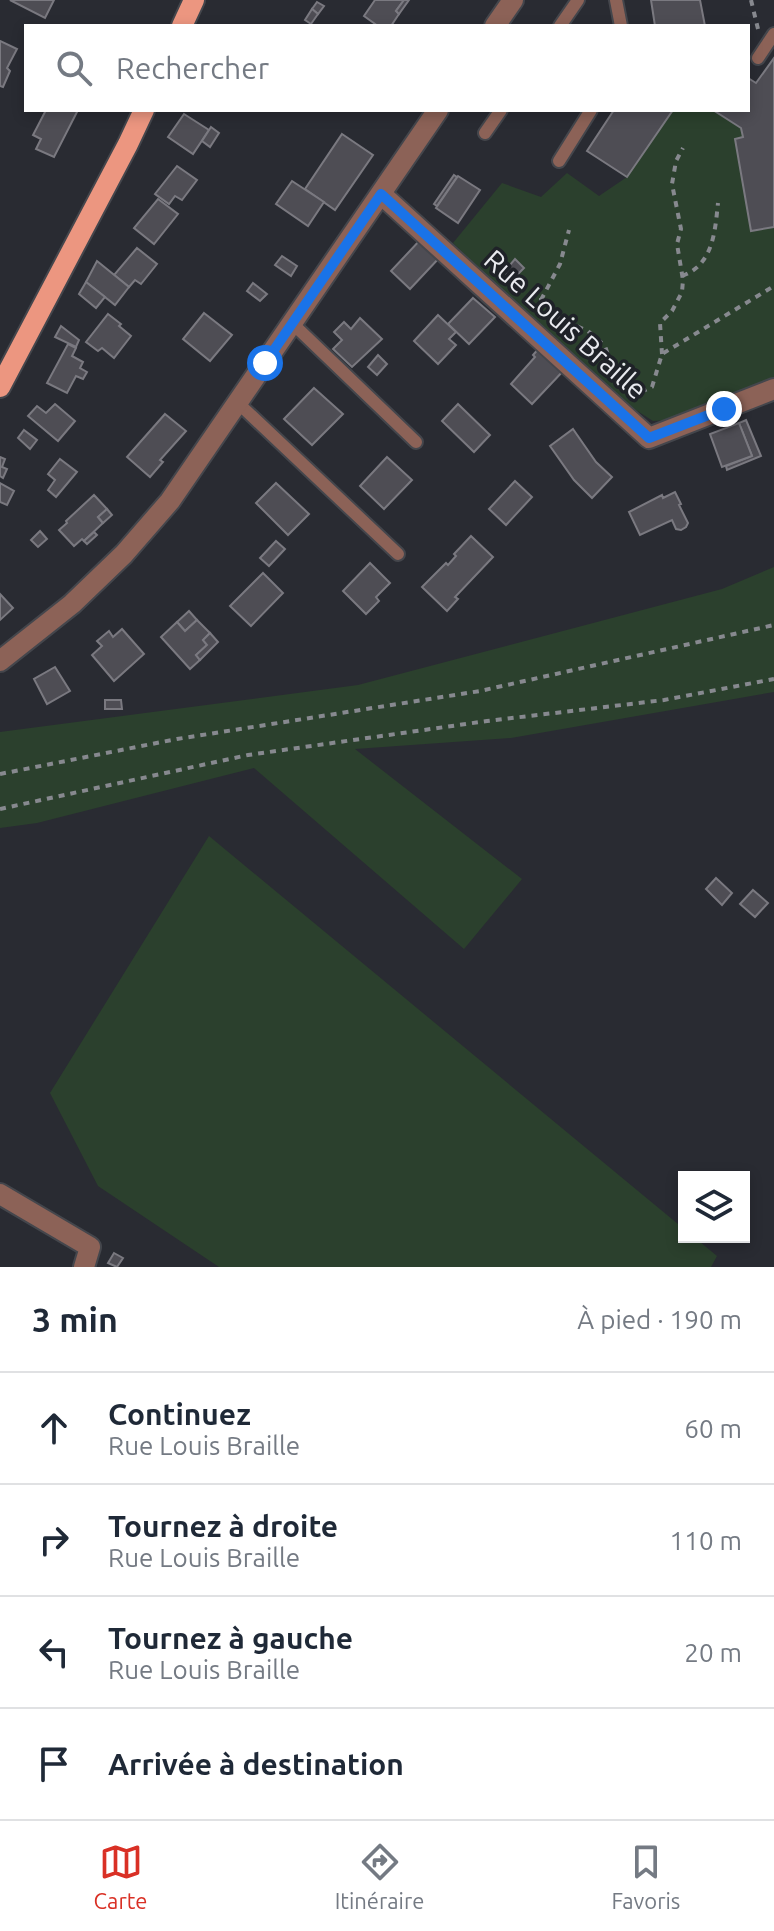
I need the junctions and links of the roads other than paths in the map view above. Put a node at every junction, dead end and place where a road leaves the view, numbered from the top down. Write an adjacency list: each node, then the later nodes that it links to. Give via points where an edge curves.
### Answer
1 (194, 0): 5 (main road)
2 (513, 0): 6 (street)
3 (578, 0): 7 (lane)
4 (616, 0): 8 (lane)
5 (183, 24)
6 (496, 24)
7 (561, 24)
8 (621, 24)
9 (774, 34): 10 (lane)
10 (758, 58)
11 (143, 112): 19 (main road)
12 (437, 112): 17 (street)
13 (500, 112): 15 (lane)
14 (590, 112): 16 (lane)
15 (485, 133)
16 (559, 161)
17 (381, 194): 18 (street); 20 (street, Rue Louis Braille, via 649,438)
18 (292, 323): 21 (street); 22 (lane)
19 (0, 387)
20 (774, 389)
21 (238, 403): 23 (lane); 24 (street, via 170,501 124,554)
22 (416, 442)
23 (398, 554)
24 (0, 661)
25 (0, 1194): 26 (street, via 90,1247)
26 (84, 1267)

